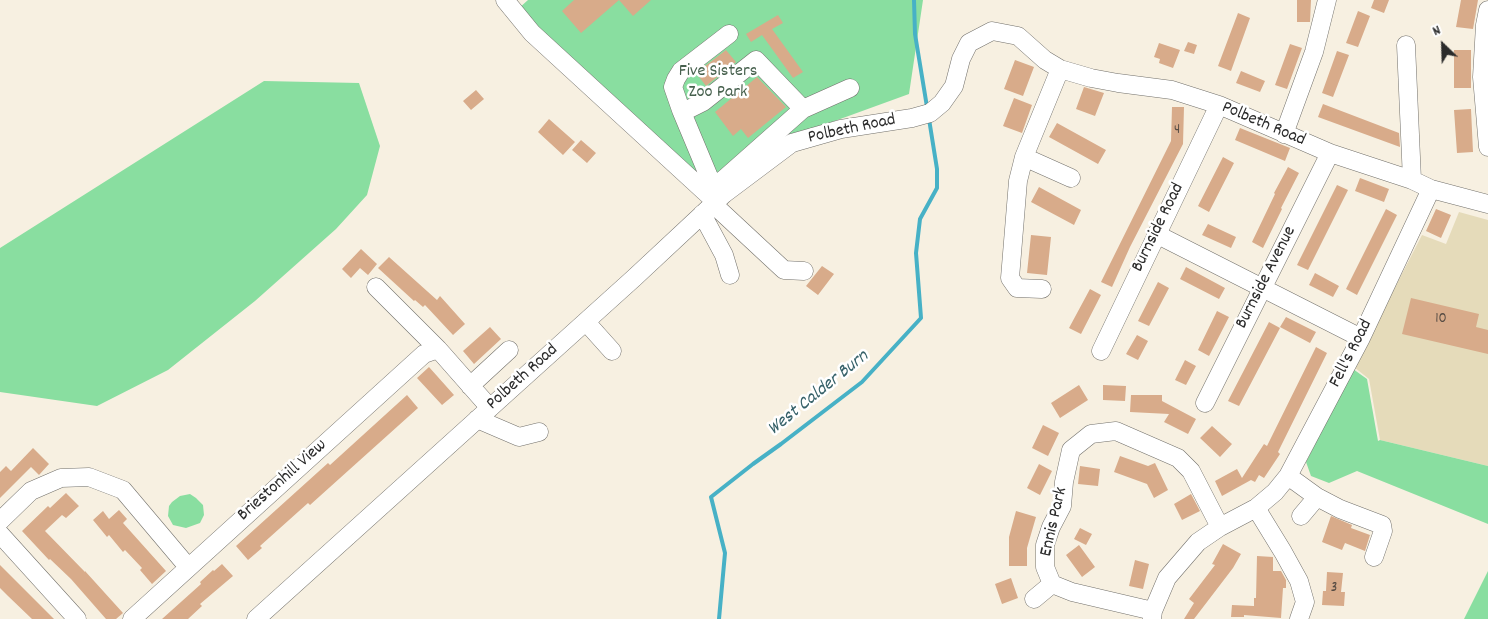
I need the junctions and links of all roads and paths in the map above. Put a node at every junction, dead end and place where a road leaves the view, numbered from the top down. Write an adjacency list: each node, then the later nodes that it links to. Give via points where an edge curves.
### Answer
1 (504, 0): 18 (street, via 532,33)
2 (1328, 0): 11 (street, via 1314,52)
3 (1488, 10): 12 (street, via 1482,77)
4 (729, 34): 10 (street, via 681,71 673,87)
5 (1406, 45): 16 (street)
6 (1060, 69): 8 (street, Polbeth Road, via 1118,84 1172,90); 14 (street); 18 (street, Polbeth Road, via 1018,36 992,31 969,43 954,86 930,113 841,129 792,143)
7 (850, 88): 9 (street)
8 (1219, 105): 11 (street, Polbeth Road); 20 (street, Burnside Road)
9 (803, 109): 10 (street, via 756,60 703,102); 18 (street)
10 (681, 110): 18 (street, via 710,177)
11 (1284, 134): 13 (street, Polbeth Road)
12 (1488, 147)
13 (1330, 153): 16 (street, Polbeth Road); 24 (street, Burnside Avenue)
14 (1024, 158): 15 (street); 25 (street, via 1018,181 1010,278 1017,288)
15 (1071, 178)
16 (1412, 180): 17 (street, Polbeth Road)
17 (1431, 188): 19 (street, Polbeth Road); 27 (street, Fell's Road)
18 (714, 200): 21 (street, via 784,270); 22 (street); 26 (street, Polbeth Road)
19 (1488, 204)
20 (1156, 234): 24 (street); 31 (street, Burnside Road)
21 (804, 271)
22 (730, 275)
23 (376, 287): 28 (street)
24 (1262, 288): 27 (street); 33 (street, Burnside Avenue)
25 (1042, 290)
26 (586, 322): 30 (street); 34 (street, Polbeth Road)
27 (1361, 338): 36 (street, Fell's Road)
28 (438, 350): 32 (street); 44 (street, Briestonhill View, via 424,354)
29 (509, 350): 32 (street)
30 (612, 351)
31 (1101, 351)
32 (470, 386): 34 (street)
33 (1205, 403)
34 (484, 413): 35 (street, via 520,437); 50 (street, Polbeth Road)
35 (539, 432)
36 (1288, 476): 37 (street); 38 (street, Fell's Road)
37 (1324, 501): 39 (street); 43 (street, via 1382,525)
38 (1256, 508): 41 (street, Ennis Park); 51 (street, via 1299,581 1305,602)
39 (1301, 516)
40 (0, 521): 44 (street, via 31,492 61,478 89,478 123,490)
41 (1220, 527): 45 (street, Ennis Park, via 1191,471 1178,458 1116,431 1090,434 1072,450 1062,506 1046,545 1045,567); 47 (street, Ennis Park, via 1198,542 1167,578)
42 (3, 537): 48 (street)
43 (1374, 557)
44 (188, 567): 49 (street, Briestonhill View)
45 (1052, 584): 46 (street, Ennis Park); 47 (street, Ennis Park)
46 (1034, 599)
47 (1152, 615)
48 (77, 619)
49 (132, 619)
50 (256, 619)
51 (1298, 619)

